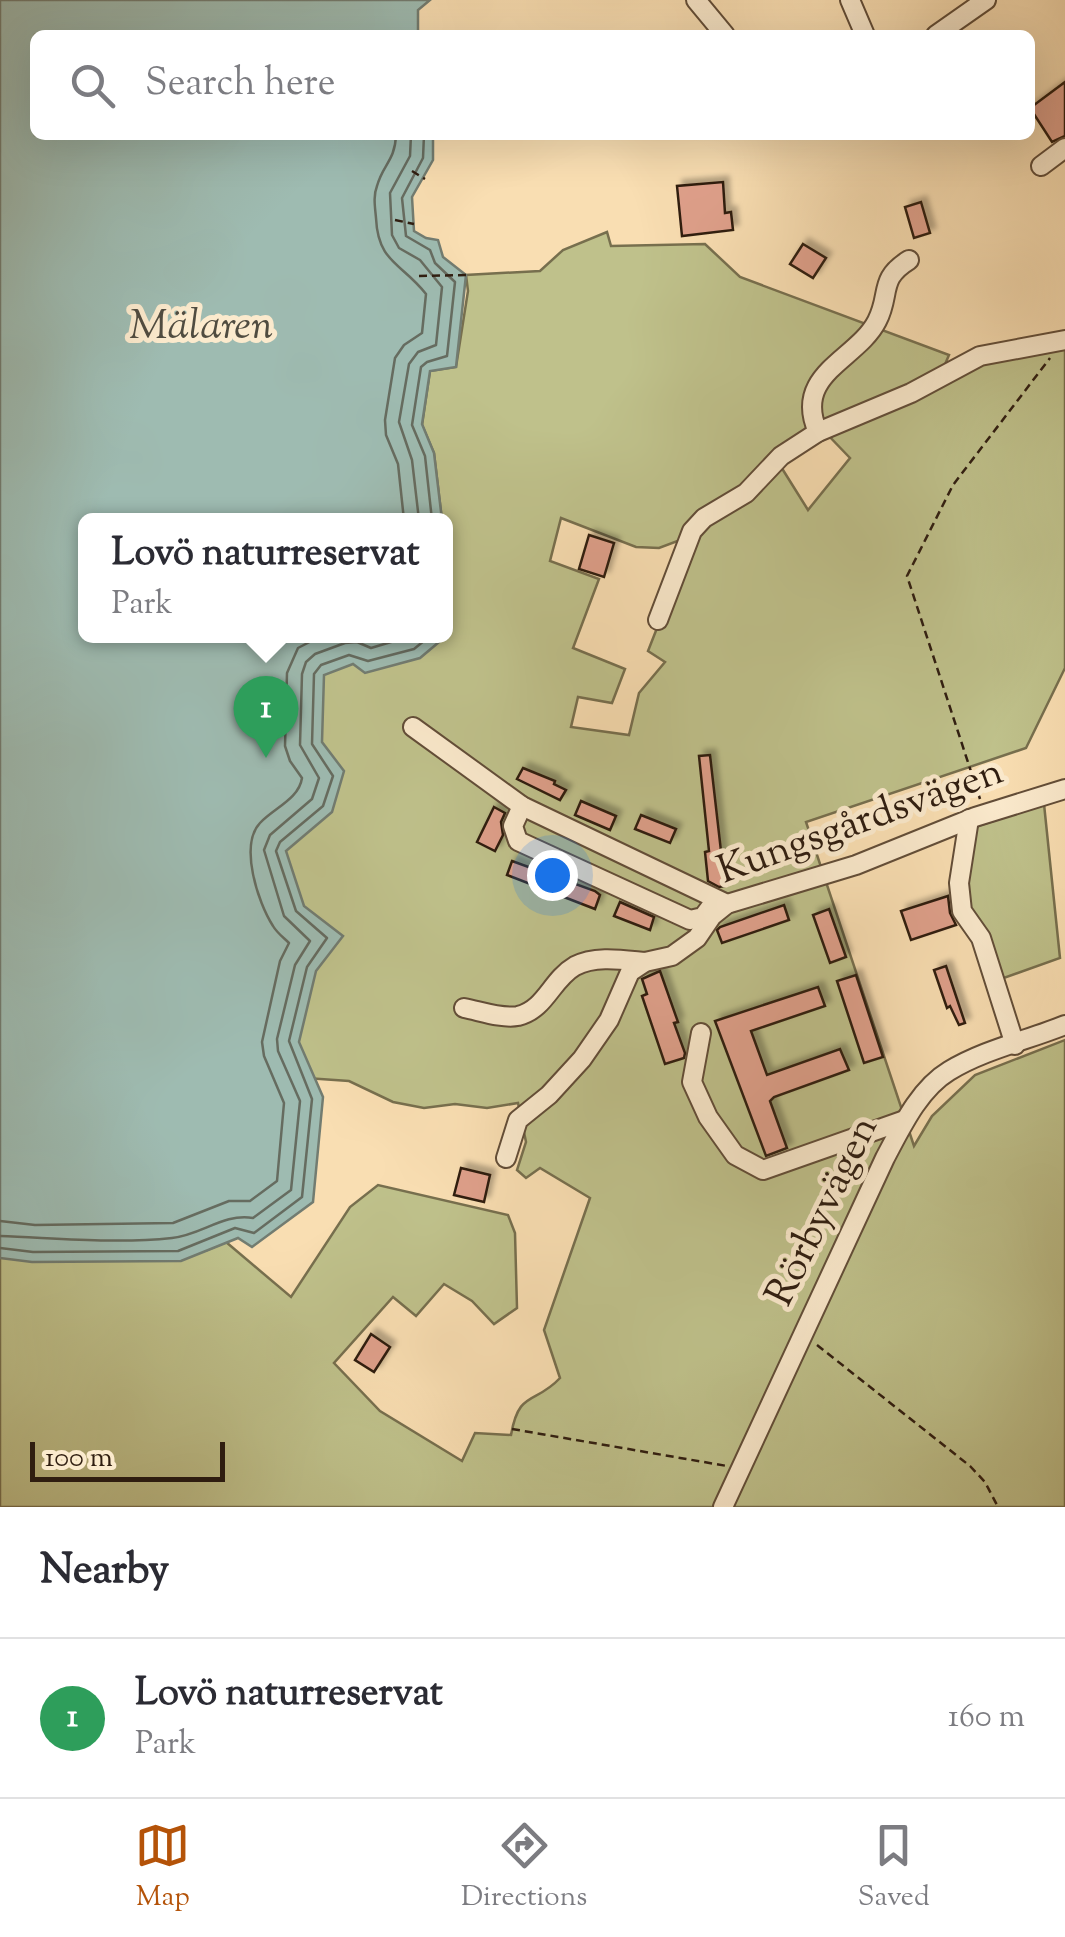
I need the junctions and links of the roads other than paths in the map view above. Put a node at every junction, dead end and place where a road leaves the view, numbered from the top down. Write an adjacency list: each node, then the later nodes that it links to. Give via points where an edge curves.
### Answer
1 (696, 0): 4 (street)
2 (850, 0): 5 (street)
3 (986, 0): 6 (street)
4 (721, 30)
5 (862, 30)
6 (943, 30)
7 (1065, 148): 8 (street)
8 (1040, 166)
9 (909, 260): 11 (street, via 888,279 876,322 817,386 812,407)
10 (1064, 341): 11 (street, via 980,356)
11 (818, 432): 12 (street, via 692,530)
12 (658, 620)
13 (413, 727): 15 (street)
14 (1065, 788): 16 (street, Kungsgårdsvägen)
15 (522, 806): 17 (street); 17 (street, via 513,826 518,841 690,920)
16 (977, 816): 17 (street, Kungsgårdsvägen, via 856,865); 22 (street, via 959,882 962,911 981,938)
17 (721, 902): 18 (street, Kungsgårdsvägen, via 697,938 672,956)
18 (644, 962): 19 (street, via 576,965 537,1009 514,1017); 24 (street, via 630,972 582,1059 518,1120)
19 (464, 1008)
20 (1065, 1025): 22 (street, Rörbyvägen)
21 (701, 1033): 23 (street, via 692,1082 735,1155 763,1170)
22 (1015, 1045): 23 (street, Rörbyvägen, via 946,1072)
23 (905, 1120): 25 (street, Rörbyvägen)
24 (506, 1158)
25 (723, 1507)

